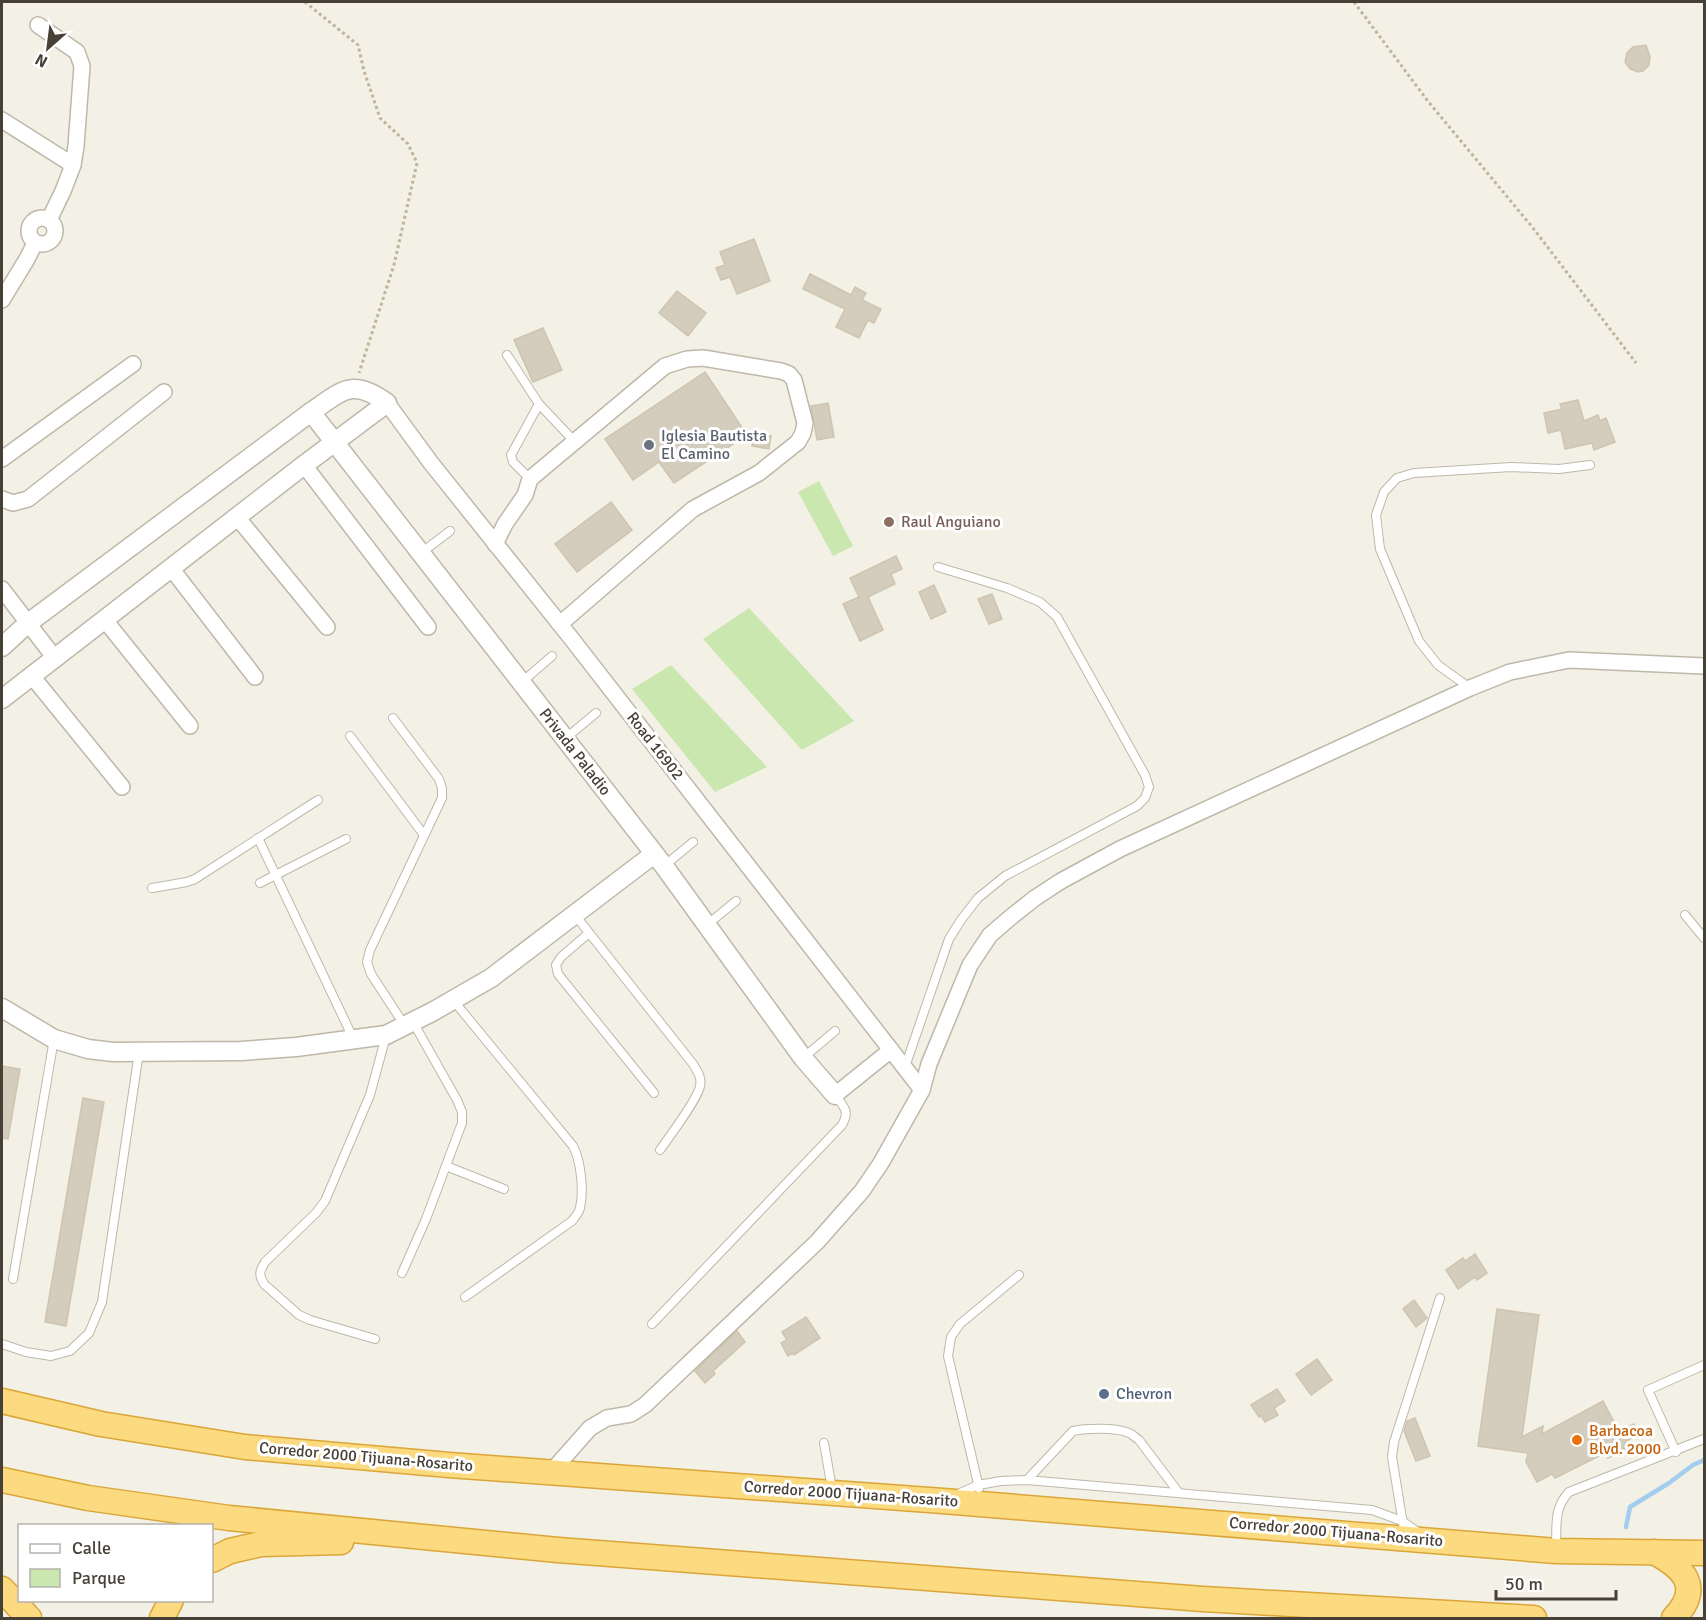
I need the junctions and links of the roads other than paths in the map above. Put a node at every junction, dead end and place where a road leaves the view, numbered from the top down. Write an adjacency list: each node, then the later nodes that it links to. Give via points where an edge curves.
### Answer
1 (38, 25): 3 (street, via 78,52 82,66)
2 (2, 120): 3 (street)
3 (73, 165): 4 (street, via 49,220 38,218 30,224 29,234 35,243)
4 (2, 300)
5 (507, 356): 9 (lane)
6 (133, 364): 13 (street)
7 (164, 392): 17 (street, via 28,499 13,503)
8 (387, 403): 10 (street, via 368,391 353,389 342,391); 12 (street); 20 (street, Road 16902)
9 (539, 404): 11 (lane); 16 (lane, via 511,455)
10 (311, 412): 12 (street, Privada Paladio); 26 (street)
11 (574, 442): 16 (street); 27 (street, via 665,366 687,359 703,358 789,374 805,423 798,442 759,473 693,509)
12 (334, 443): 14 (street); 21 (street, Privada Paladio)
13 (2, 459)
14 (304, 465): 18 (street); 29 (street)
15 (1590, 465): 37 (lane, via 1414,473 1397,478 1384,492 1376,515 1380,549 1419,641 1438,665)
16 (530, 479): 20 (street, via 525,495)
17 (2, 499)
18 (237, 516): 23 (street); 28 (street)
19 (450, 531): 21 (lane)
20 (495, 544): 27 (street, Road 16902)
21 (420, 554): 36 (street, Privada Paladio)
22 (938, 567): 70 (lane, via 1007,588 1040,602 1058,617 1149,787 1137,806 1005,876 978,898 950,939)
23 (171, 568): 25 (street); 35 (street)
24 (4, 596): 26 (street)
25 (104, 619): 32 (street); 41 (street)
26 (27, 624): 30 (street); 32 (street)
27 (560, 624): 67 (street, Road 16902)
28 (327, 627)
29 (428, 627)
30 (2, 646)
31 (552, 656): 36 (lane)
32 (54, 657): 34 (street)
33 (1704, 666): 37 (street, via 1569,660 1510,672)
34 (31, 675): 38 (street); 44 (street)
35 (255, 677)
36 (521, 683): 43 (street, Privada Paladio)
37 (1470, 688): 71 (street, via 1119,849 1035,898 990,935 970,965)
38 (2, 699)
39 (596, 713): 43 (lane)
40 (393, 718): 46 (lane, via 442,788 442,798)
41 (190, 726)
42 (350, 736): 46 (lane)
43 (565, 739): 50 (street, Privada Paladio)
44 (122, 787)
45 (318, 800): 47 (lane)
46 (424, 835): 62 (lane, via 367,962 371,974)
47 (258, 838): 51 (lane); 53 (lane, via 195,879)
48 (346, 839): 51 (lane)
49 (693, 842): 50 (lane)
50 (659, 860): 55 (street); 57 (street, Privada Paladio)
51 (276, 874): 52 (lane); 66 (lane)
52 (260, 883)
53 (152, 888)
54 (735, 901): 57 (lane)
55 (575, 915): 58 (lane); 60 (street, via 491,978)
56 (1685, 915): 59 (lane)
57 (707, 925): 69 (street, Privada Paladio)
58 (589, 933): 72 (lane, via 561,957 556,965 558,974); 74 (lane, via 700,1076 697,1095)
59 (1704, 938)
60 (453, 1000): 62 (street); 80 (lane, via 573,1146 580,1167 580,1210 572,1221)
61 (2, 1008): 65 (street)
62 (409, 1024): 64 (street); 75 (lane, via 462,1112 462,1123)
63 (835, 1031): 69 (lane)
64 (386, 1035): 66 (street); 83 (lane, via 370,1095 325,1201 260,1270 264,1284 299,1315)
65 (54, 1039): 68 (street, via 88,1049); 79 (lane)
66 (354, 1040): 68 (street, via 241,1051)
67 (891, 1050): 70 (street, Road 16902); 73 (street)
68 (139, 1052): 84 (lane, via 102,1302 88,1333 70,1352 51,1356)
69 (803, 1058): 73 (street, Privada Paladio)
70 (905, 1067): 71 (street, Road 16902)
71 (922, 1090): 90 (street, via 862,1191 817,1242 645,1405 590,1428)
72 (654, 1093)
73 (835, 1095): 82 (lane, via 846,1108 847,1117 842,1125)
74 (660, 1150)
75 (446, 1166): 76 (lane); 77 (lane)
76 (504, 1189)
77 (402, 1273)
78 (1020, 1275): 95 (lane, via 960,1324 951,1337 948,1356)
79 (14, 1279)
80 (465, 1297)
81 (1440, 1299): 96 (lane, via 1394,1442 1392,1457)
82 (652, 1324)
83 (375, 1339)
84 (2, 1344)
85 (1704, 1365): 89 (lane, via 1648,1390)
86 (2, 1401): 90 (highway, Corredor 2000 Tijuana-Rosarito, via 100,1424 245,1447)
87 (1704, 1439): 89 (lane)
88 (824, 1443): 93 (lane)
89 (1676, 1452): 98 (lane, via 1569,1492 1557,1511)
90 (551, 1472): 93 (highway, Corredor 2000 Tijuana-Rosarito)
91 (2, 1480): 97 (highway, via 88,1498 229,1518)
92 (1027, 1480): 94 (lane); 94 (lane, via 1073,1431 1120,1431 1139,1440); 95 (lane, via 1001,1481)
93 (833, 1493): 95 (highway, Corredor 2000 Tijuana-Rosarito, via 943,1501)
94 (1179, 1493): 96 (lane, via 1372,1510)
95 (980, 1495): 96 (highway, Corredor 2000 Tijuana-Rosarito)
96 (1403, 1529): 98 (highway, Corredor 2000 Tijuana-Rosarito, via 1429,1539)
97 (445, 1539): 101 (highway, via 261,1544); 106 (highway, via 988,1584)
98 (1556, 1551): 99 (highway, Corredor 2000 Tijuana-Rosarito)
99 (1654, 1552): 100 (highway, Corredor 2000 Tijuana-Rosarito); 107 (highway, via 1672,1562 1687,1583 1686,1601)
100 (1704, 1553)
101 (213, 1560)
102 (2, 1589): 104 (highway)
103 (170, 1602): 105 (highway)
104 (29, 1618)
105 (162, 1618)
106 (1533, 1618)
107 (1674, 1618)

